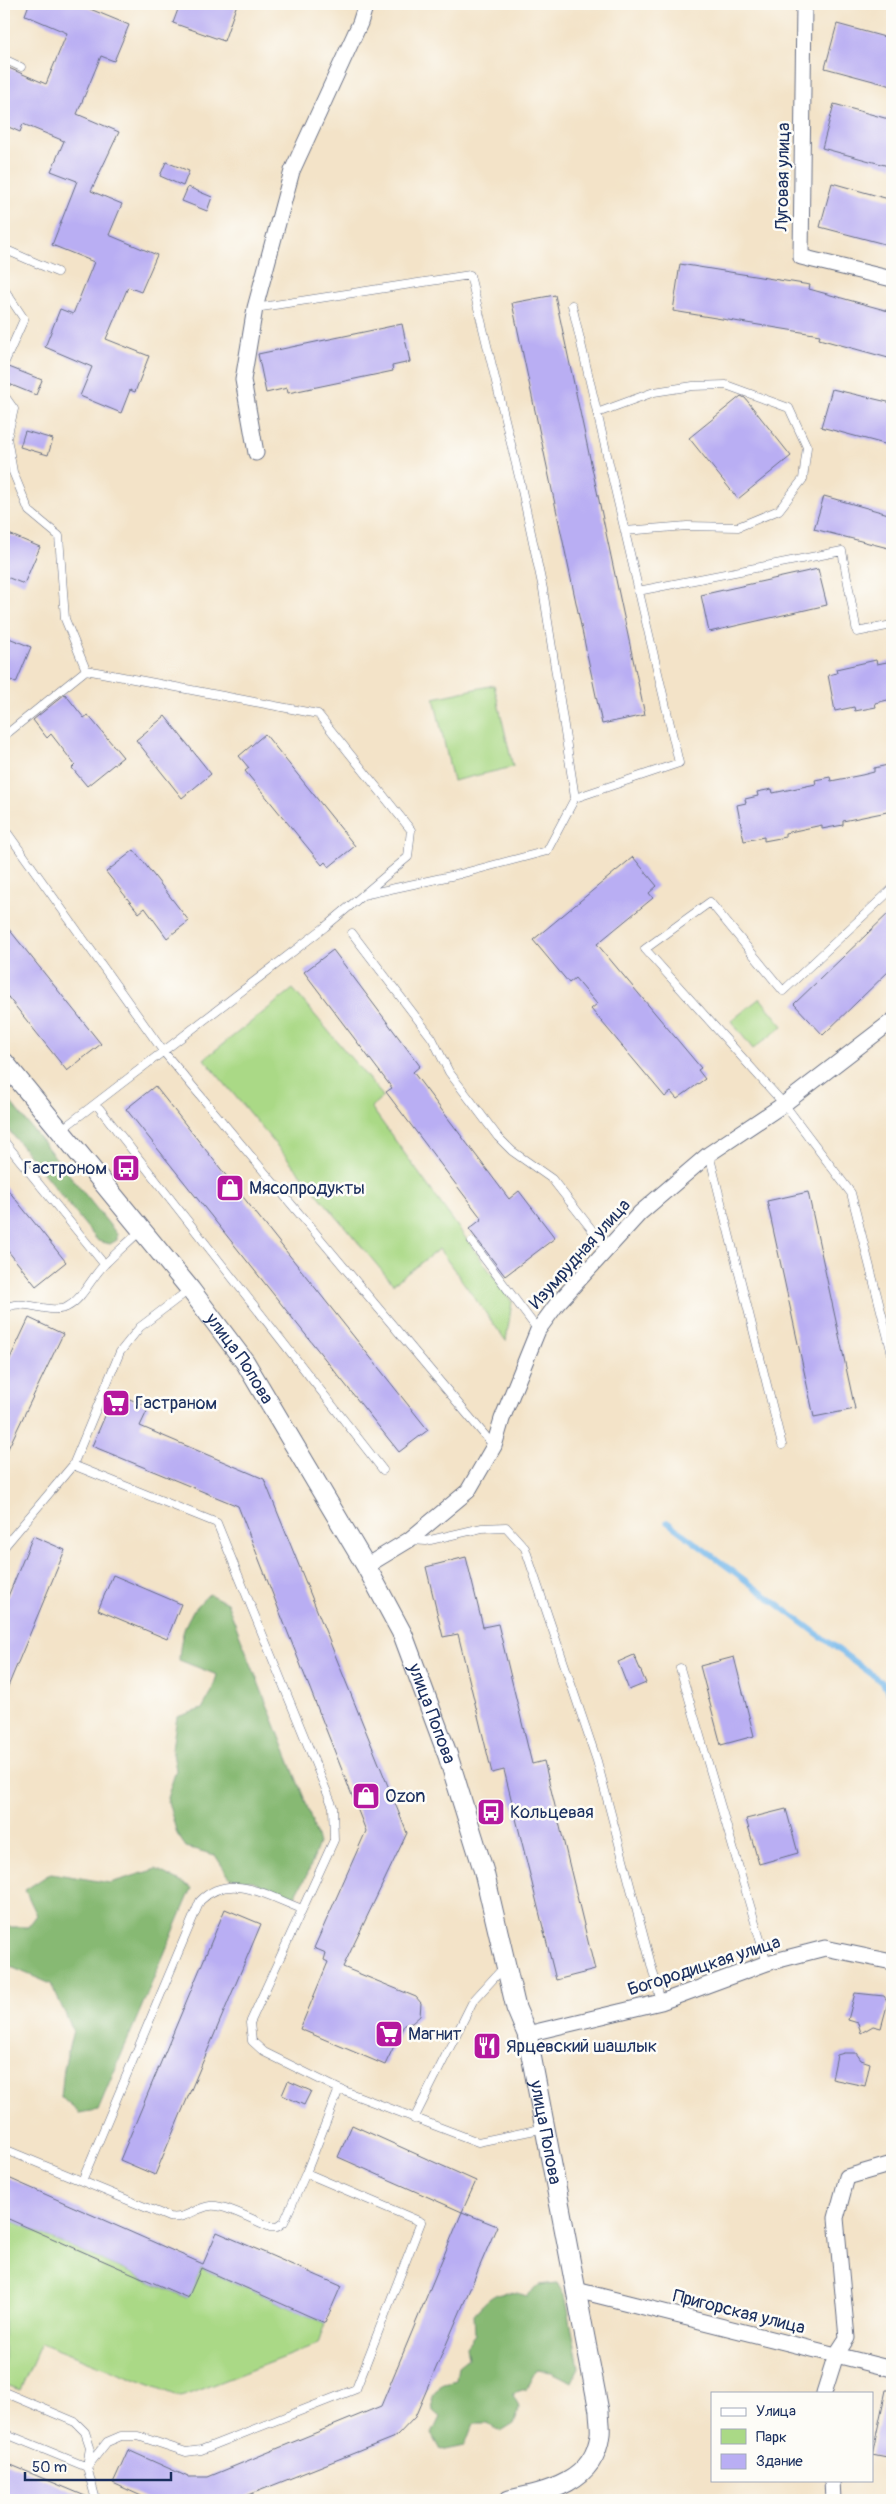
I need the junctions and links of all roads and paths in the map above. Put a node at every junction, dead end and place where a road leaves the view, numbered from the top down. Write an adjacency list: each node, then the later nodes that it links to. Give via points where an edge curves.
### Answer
1 (366, 4): 10 (street, via 292,172)
2 (804, 4): 7 (street, Луговая улица, via 801,257)
3 (4, 59): 4 (lane)
4 (21, 67)
5 (4, 249): 6 (lane)
6 (57, 272)
7 (892, 278)
8 (4, 289): 11 (lane, via 24,319)
9 (572, 305): 13 (lane)
10 (256, 308): 14 (street, via 243,380); 20 (lane, via 470,275 543,589)
11 (4, 364)
12 (4, 395): 18 (lane, via 14,409 7,438 13,472 29,510 59,536 65,619)
13 (597, 413): 15 (lane); 15 (lane, via 654,392 726,385 789,408 808,447 803,479 780,510 738,527 687,526)
14 (256, 453)
15 (625, 531): 16 (lane)
16 (638, 591): 17 (lane, via 842,551 858,632); 20 (lane, via 679,763)
17 (892, 625)
18 (86, 670): 19 (lane); 23 (lane, via 318,714 411,830 408,857)
19 (4, 736)
20 (575, 798): 23 (lane, via 547,850 460,874)
21 (4, 828): 26 (lane)
22 (892, 889): 29 (lane, via 783,991 710,902 645,949)
23 (364, 895): 26 (lane)
24 (352, 932): 35 (lane, via 432,1038 450,1072 498,1137 512,1152 552,1179)
25 (892, 1021): 29 (street, Изумрудная улица)
26 (164, 1052): 28 (lane); 42 (lane)
27 (4, 1062): 30 (street, улица Попова)
28 (96, 1104): 30 (lane); 44 (lane)
29 (784, 1104): 32 (street, Изумрудная улица); 40 (lane, via 851,1193)
30 (60, 1130): 33 (street, улица Попова)
31 (4, 1141): 36 (lane)
32 (709, 1154): 35 (street, Изумрудная улица, via 640,1213); 41 (lane)
33 (141, 1230): 36 (lane); 37 (street, улица Попова)
34 (472, 1242): 39 (lane)
35 (607, 1249): 39 (street, Изумрудная улица)
36 (104, 1264): 38 (lane, via 67,1307 58,1310 18,1305)
37 (190, 1289): 43 (lane, via 140,1327 120,1352); 47 (street, улица Попова, via 245,1362)
38 (4, 1310)
39 (538, 1330): 42 (street, Изумрудная улица)
40 (892, 1354)
41 (782, 1445)
42 (494, 1446): 45 (street, Изумрудная улица, via 468,1491)
43 (73, 1465): 46 (lane); 49 (lane, via 217,1523 333,1807 334,1840)
44 (383, 1470)
45 (409, 1540): 47 (street, Изумрудная улица); 53 (lane, via 426,1541 482,1528 506,1527 525,1548 597,1761)
46 (4, 1547)
47 (366, 1566): 52 (street, улица Попова, via 403,1635 448,1756 484,1872)
48 (680, 1668): 51 (lane)
49 (302, 1909): 55 (lane, via 250,2023 252,2042 264,2052); 61 (lane, via 241,1886 224,1886 200,1901)
50 (892, 1962): 51 (street, Богородицкая улица, via 825,1948)
51 (767, 1963): 53 (street, Богородицкая улица)
52 (507, 1965): 54 (street, улица Попова, via 516,2008); 56 (lane, via 473,2001)
53 (661, 2002): 54 (street, Богородицкая улица)
54 (526, 2034): 57 (street, улица Попова)
55 (339, 2089): 56 (lane); 60 (lane)
56 (414, 2119): 57 (lane, via 478,2142)
57 (545, 2128): 62 (street, улица Попова)
58 (4, 2149): 61 (lane)
59 (892, 2164): 63 (street, via 847,2177 836,2218 847,2338)
60 (306, 2173): 61 (lane, via 284,2222 277,2228 219,2206 204,2207 178,2219 169,2217); 68 (lane, via 421,2222 356,2389 201,2450 186,2452 138,2436 121,2436 106,2442)
61 (82, 2181)
62 (576, 2290): 63 (street, Пригорская улица); 71 (street, улица Попова, via 598,2411 600,2434 595,2453 584,2472 567,2484 545,2493)
63 (836, 2355): 64 (street, Пригорская улица); 66 (street)
64 (892, 2369)
65 (4, 2392): 68 (lane, via 75,2422 85,2432 90,2447)
66 (824, 2392)
67 (4, 2433): 68 (lane)
68 (87, 2467): 70 (lane)
69 (832, 2482): 72 (street)
70 (96, 2500)
71 (510, 2500)
72 (833, 2500)

